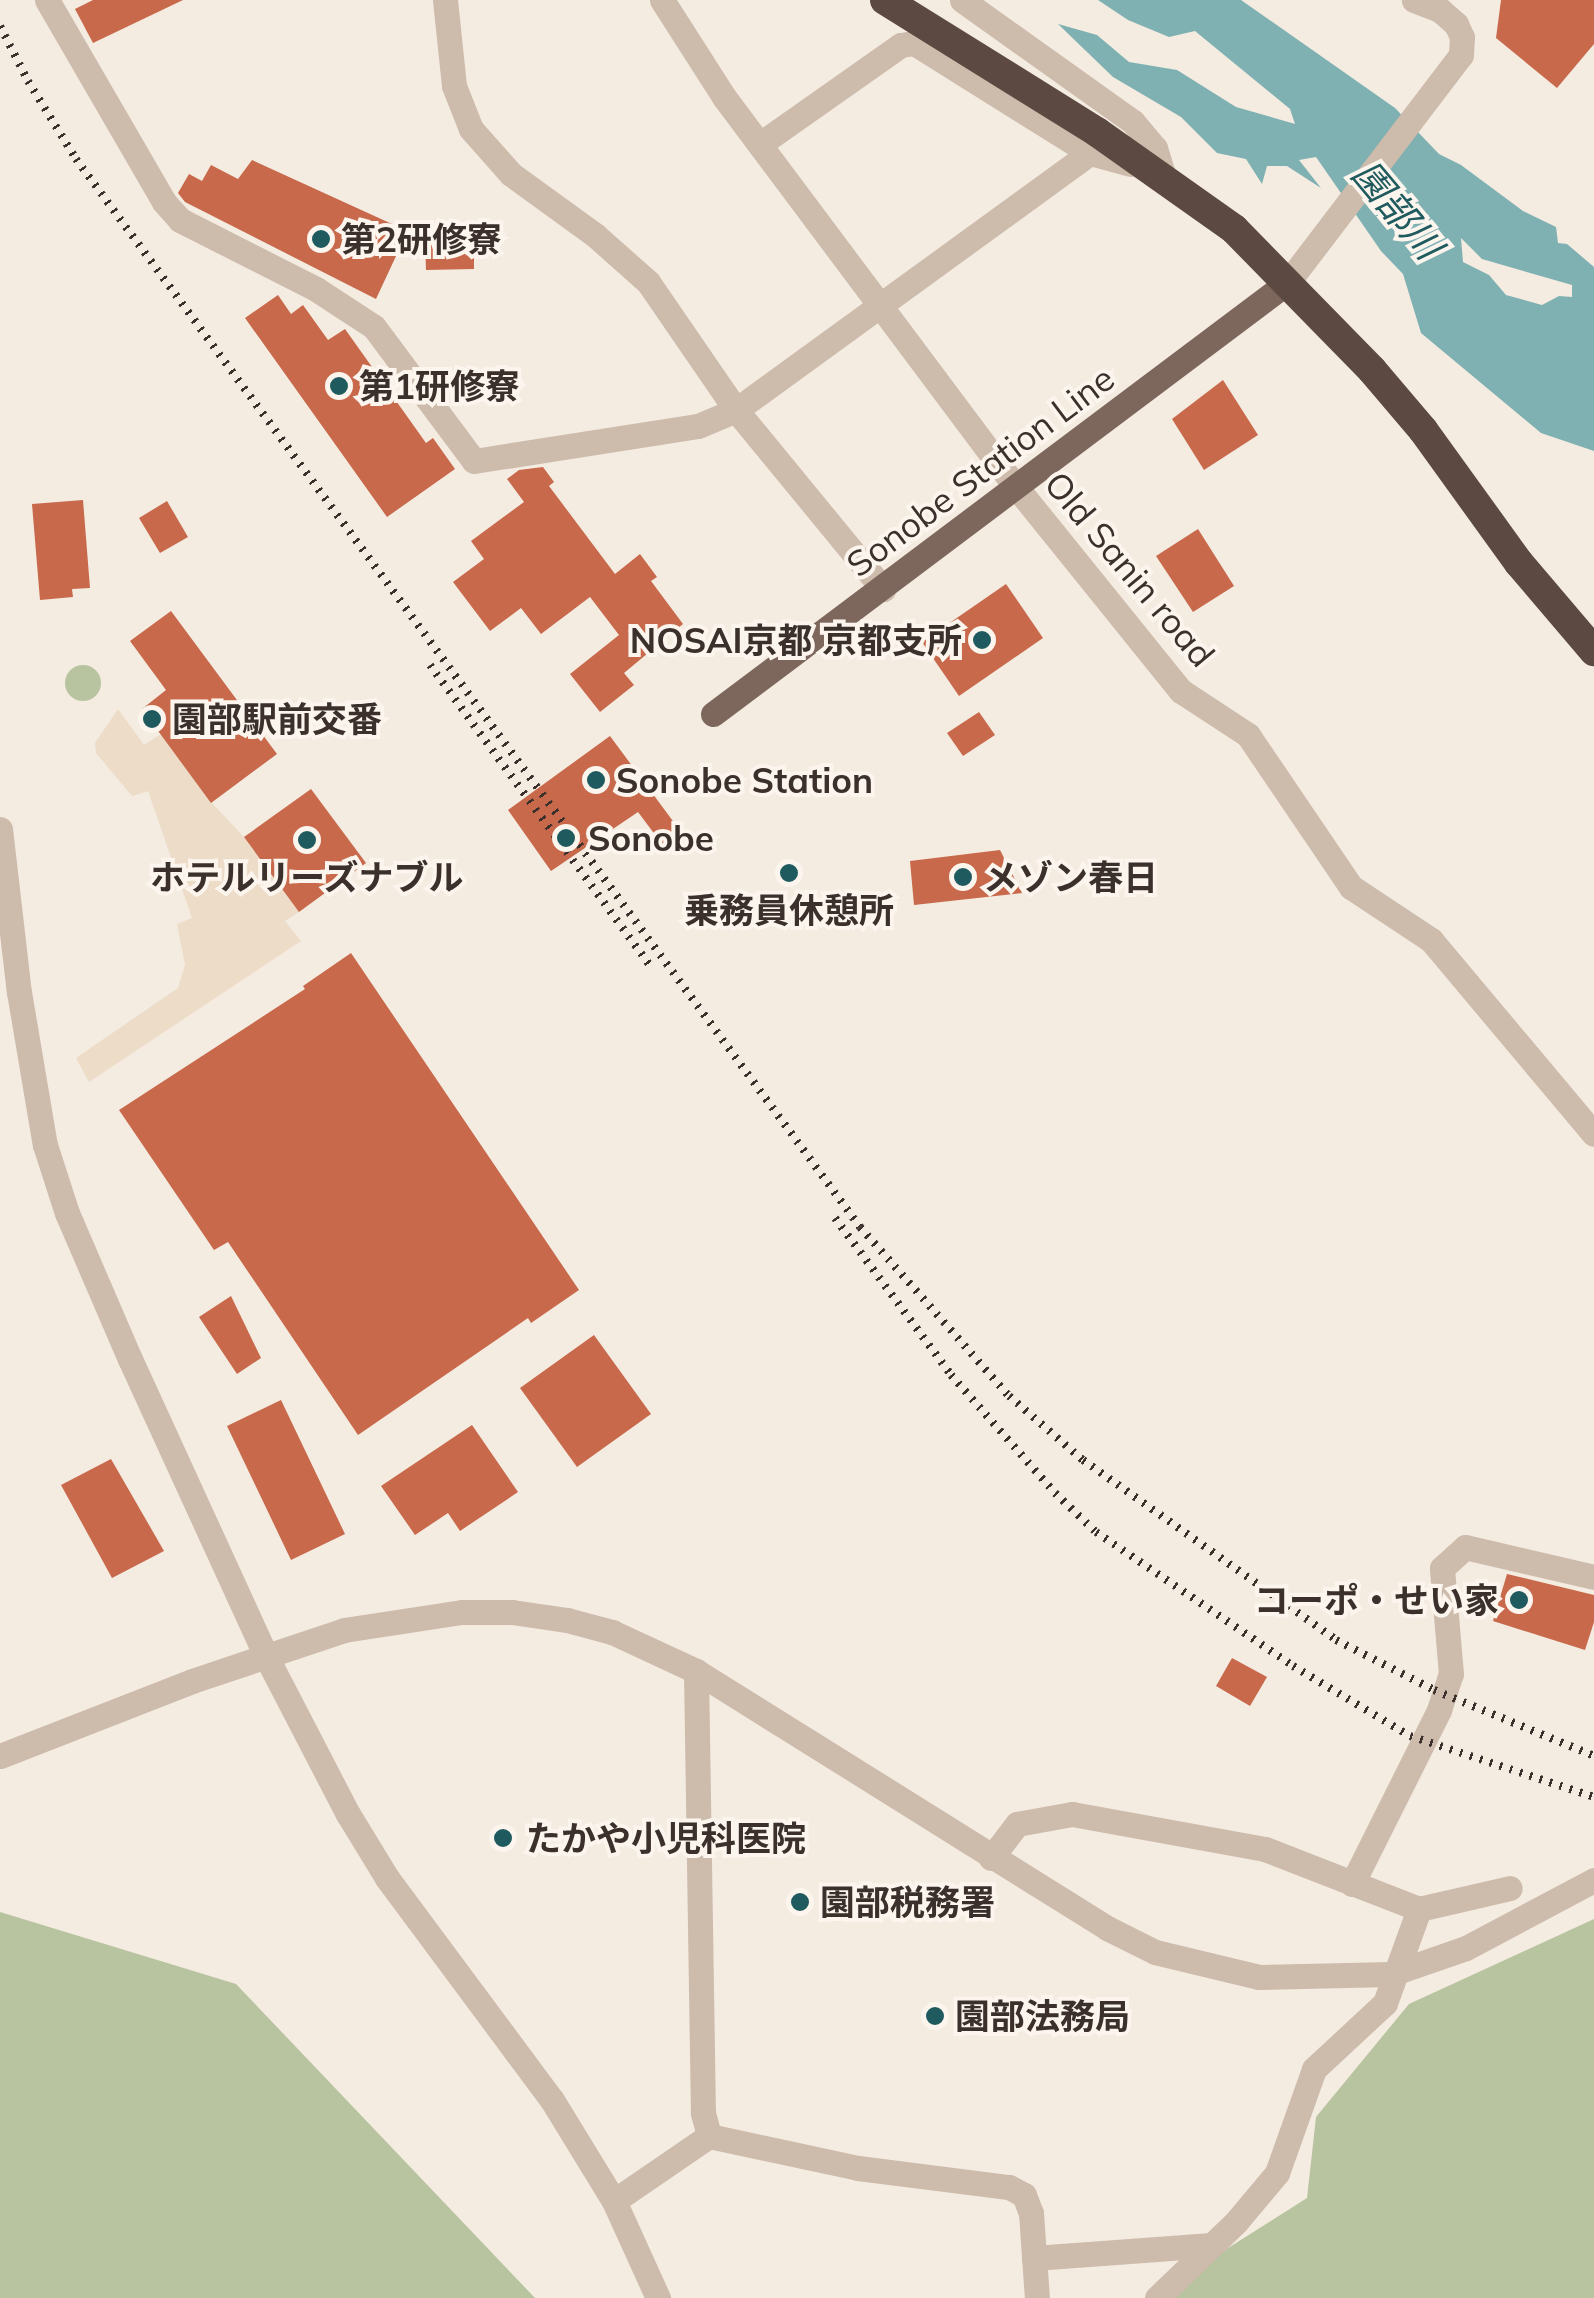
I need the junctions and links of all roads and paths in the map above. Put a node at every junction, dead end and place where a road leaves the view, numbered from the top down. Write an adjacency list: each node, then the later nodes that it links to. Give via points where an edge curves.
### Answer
1 (47, 0): 12 (street, via 180,220 316,289 374,327 474,461 698,426)
2 (445, 0): 12 (street, via 454,86 471,129 511,174 648,282)
3 (662, 0): 7 (street, Old Sanin road)
4 (885, 0): 9 (highway)
5 (962, 0): 9 (street, via 1133,122 1155,148)
6 (1414, 0): 10 (street, via 1456,24 1461,55)
7 (760, 144): 8 (street, via 900,45 914,43); 11 (street, Old Sanin road)
8 (1090, 153): 9 (street); 11 (street)
9 (1163, 175): 10 (highway, via 1234,229)
10 (1288, 282): 13 (main road, Sonobe Station Line); 15 (highway, via 1423,430 1519,563)
11 (882, 308): 12 (street); 13 (street, Old Sanin road)
12 (736, 410): 14 (street)
13 (1016, 488): 14 (main road, Sonobe Station Line); 19 (street, Old Sanin road, via 1182,691 1248,735 1351,888 1431,940)
14 (884, 588): 16 (main road, Sonobe Station Line)
15 (1594, 650)
16 (712, 714)
17 (0, 830): 18 (street)
18 (9, 992): 21 (street, via 67,1213)
19 (1594, 1134)
20 (1594, 1577): 26 (street, via 1465,1547 1442,1568 1451,1674)
21 (267, 1658): 22 (street, via 386,1621 512,1612 612,1632); 23 (street); 30 (street, via 387,1878 487,2008)
22 (696, 1671): 24 (street); 29 (street, via 704,2113)
23 (0, 1756)
24 (991, 1858): 25 (street, bridge, via 1155,1952 1259,1977 1391,1974 1466,1948); 26 (street, via 1016,1824 1072,1814 1265,1849)
25 (1594, 1880)
26 (1352, 1884): 28 (street)
27 (1510, 1888): 28 (street)
28 (1420, 1910): 31 (street, via 1385,2002 1314,2068 1276,2173)
29 (710, 2136): 30 (street); 32 (street, via 858,2168 1009,2187 1024,2196 1031,2214)
30 (614, 2201): 33 (street)
31 (1212, 2245): 32 (street); 35 (street)
32 (1034, 2258): 34 (street)
33 (658, 2298)
34 (1037, 2298)
35 (1157, 2298)

